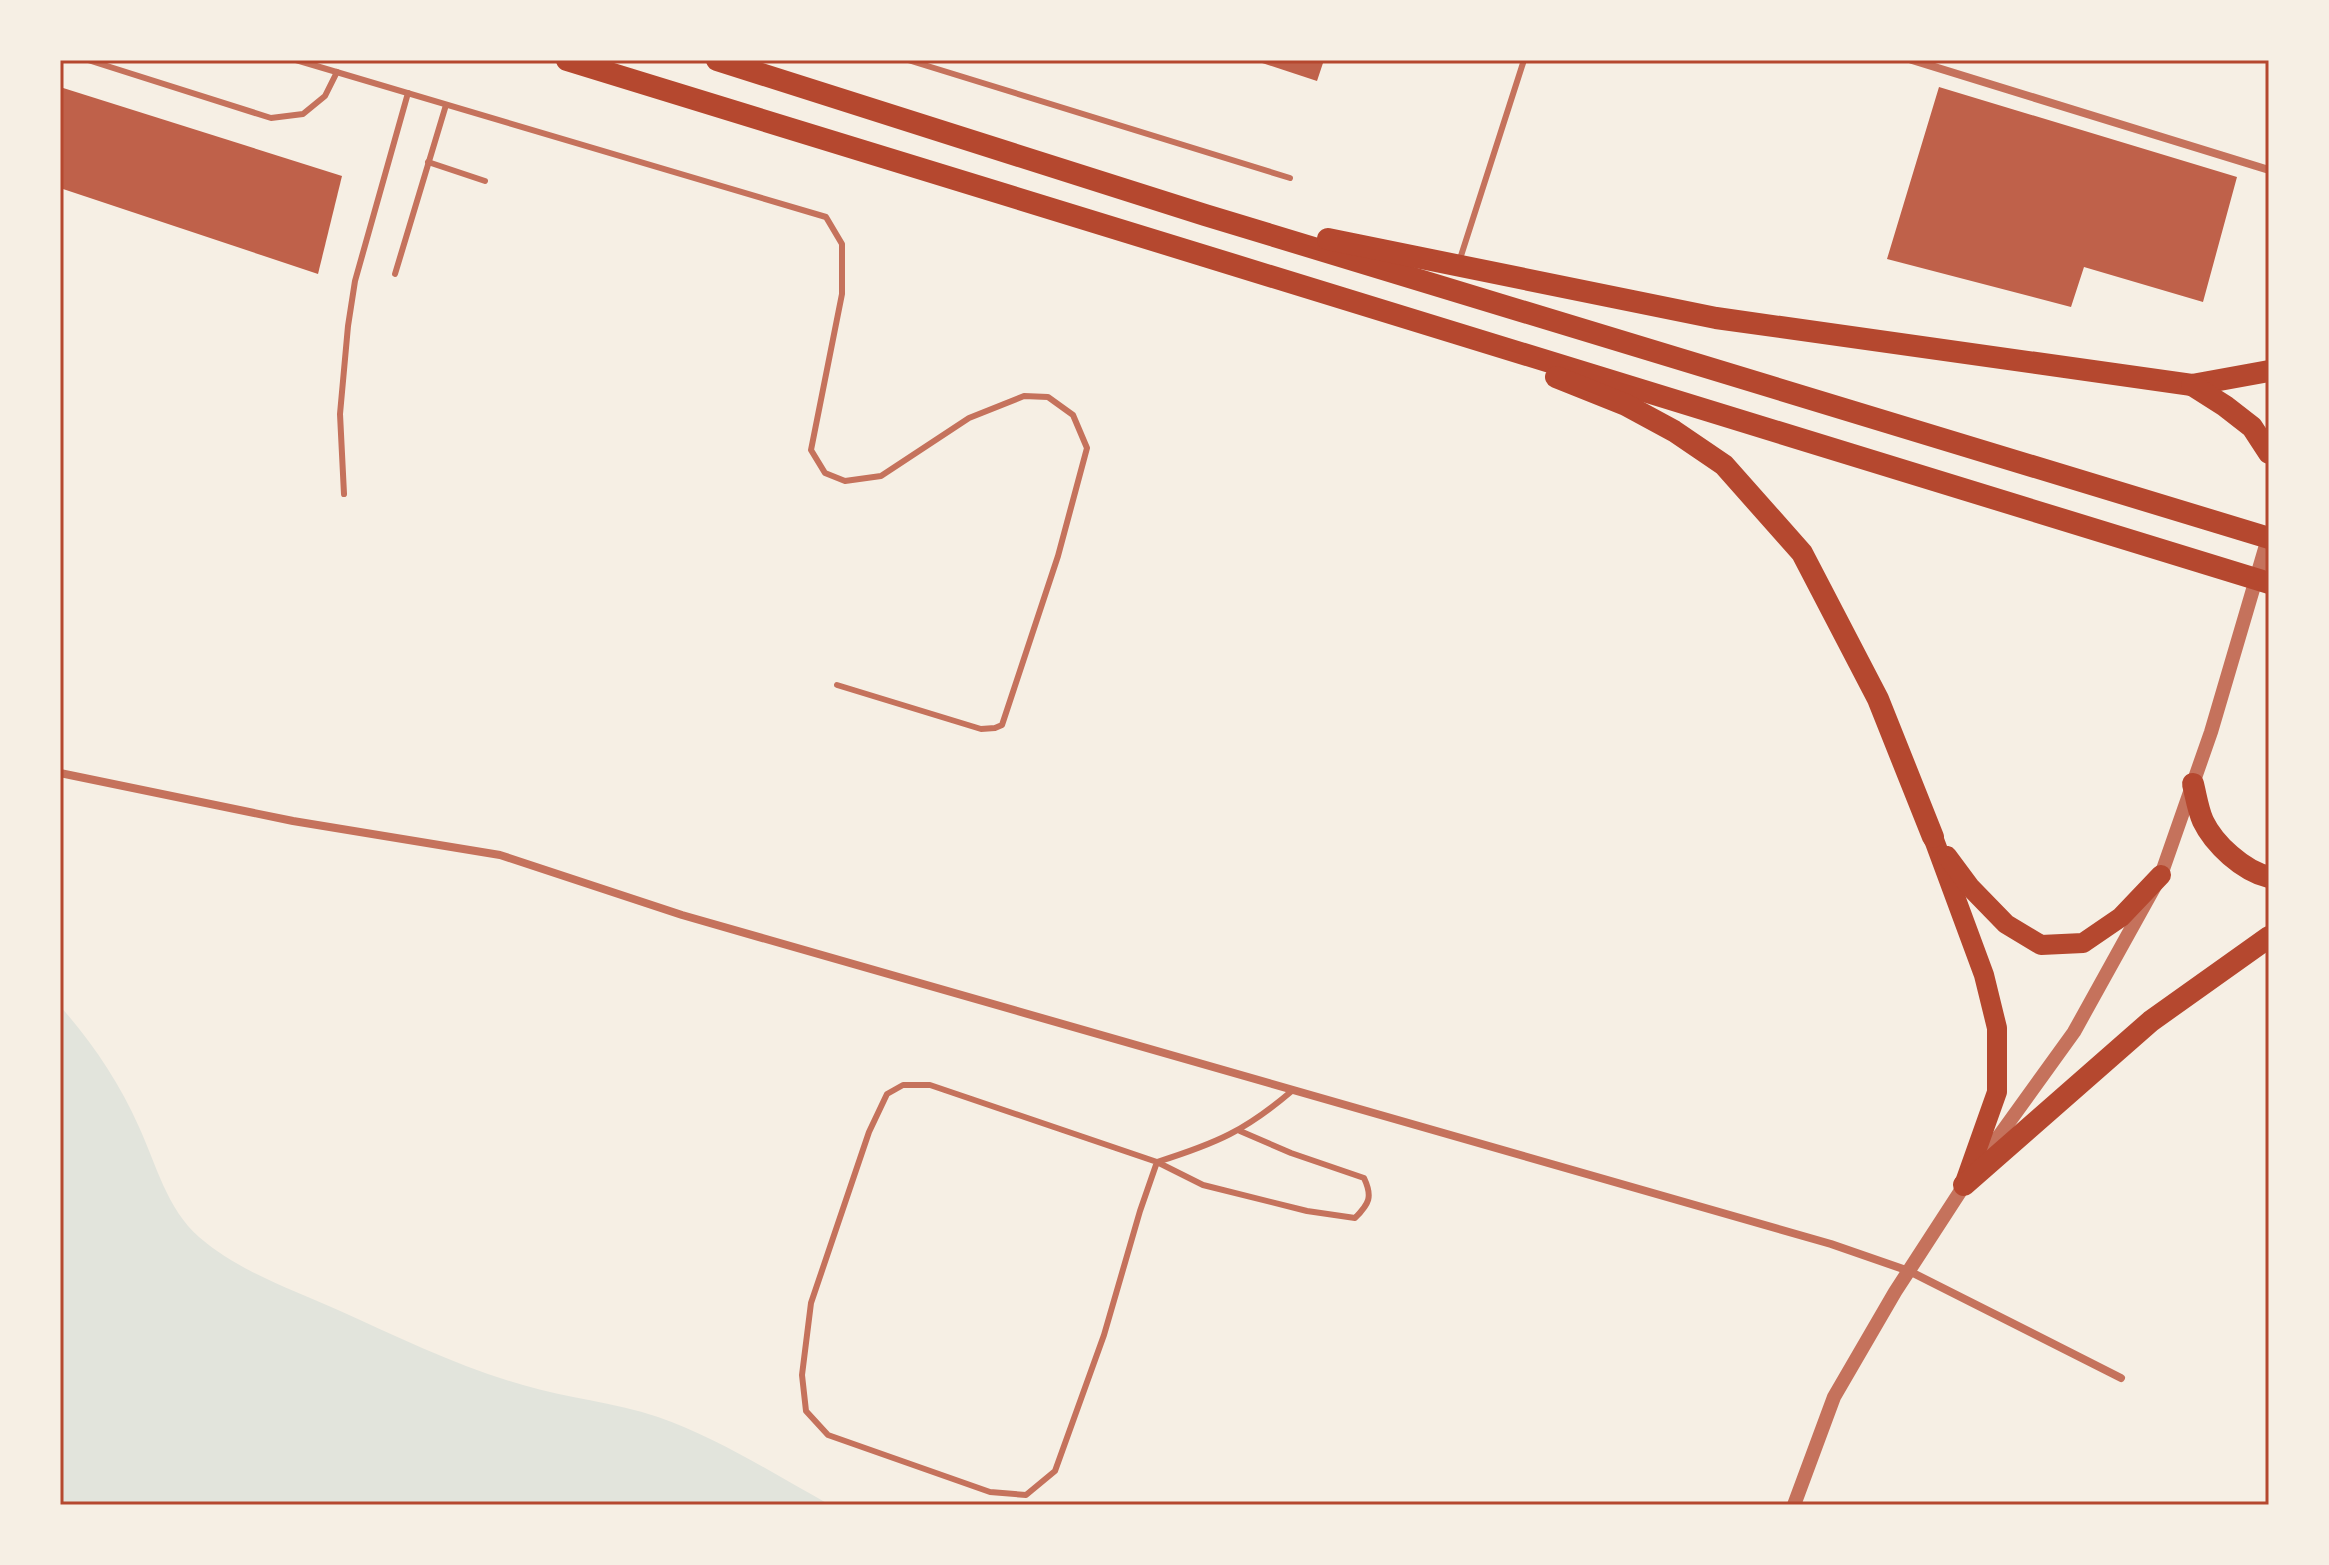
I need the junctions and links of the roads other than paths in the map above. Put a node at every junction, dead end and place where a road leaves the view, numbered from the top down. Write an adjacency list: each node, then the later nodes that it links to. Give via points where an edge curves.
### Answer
1 (88, 60): 8 (lane, via 271,118 303,114 325,96)
2 (296, 60): 8 (lane)
3 (567, 60): 18 (highway)
4 (717, 60): 15 (highway)
5 (908, 60): 13 (lane)
6 (1524, 60): 16 (lane)
7 (1912, 60): 12 (street)
8 (337, 72): 9 (lane)
9 (408, 93): 10 (lane); 22 (lane, via 355,281 340,414)
10 (446, 105): 11 (lane); 25 (lane, via 826,217 842,244 842,294 811,450 825,473 845,481 881,476 969,418 1024,396 1048,397 1073,415 1087,448 1002,725 981,729)
11 (428, 162): 14 (lane); 17 (lane)
12 (2269, 170)
13 (1290, 178)
14 (485, 181)
15 (1205, 215): 16 (highway); 23 (highway)
16 (1458, 266): 20 (highway, via 1716,318)
17 (395, 274)
18 (1379, 309): 24 (highway); 28 (highway, via 1626,405 1724,465 1802,553 1878,699)
19 (2269, 371): 20 (highway)
20 (2192, 385): 21 (highway, via 2252,427)
21 (2269, 453)
22 (344, 494)
23 (2269, 536): 27 (street)
24 (2269, 583)
25 (837, 685)
26 (60, 773): 32 (street, via 293,821 500,855 682,915)
27 (2193, 784): 29 (street); 30 (highway, via 2203,821 2226,852)
28 (1933, 837): 29 (highway, via 2006,924 2041,945 2083,943 2121,917); 35 (highway, via 1984,975 1997,1028 1997,1092)
29 (2161, 875): 35 (street, via 2074,1032)
30 (2269, 877)
31 (2269, 937): 35 (highway, via 2151,1021)
32 (1293, 1090): 33 (lane); 36 (street)
33 (1240, 1131): 34 (lane); 34 (lane, via 1364,1178 1370,1190 1366,1206 1355,1218 1307,1211 1203,1185)
34 (1157, 1162): 34 (lane, via 1055,1471 1026,1495 990,1492 828,1435 806,1411 802,1375 811,1303 887,1094 903,1085 930,1085)
35 (1964, 1185): 36 (street)
36 (1909, 1271): 37 (street); 38 (street, via 1834,1397)
37 (2121, 1378)
38 (1794, 1505)

